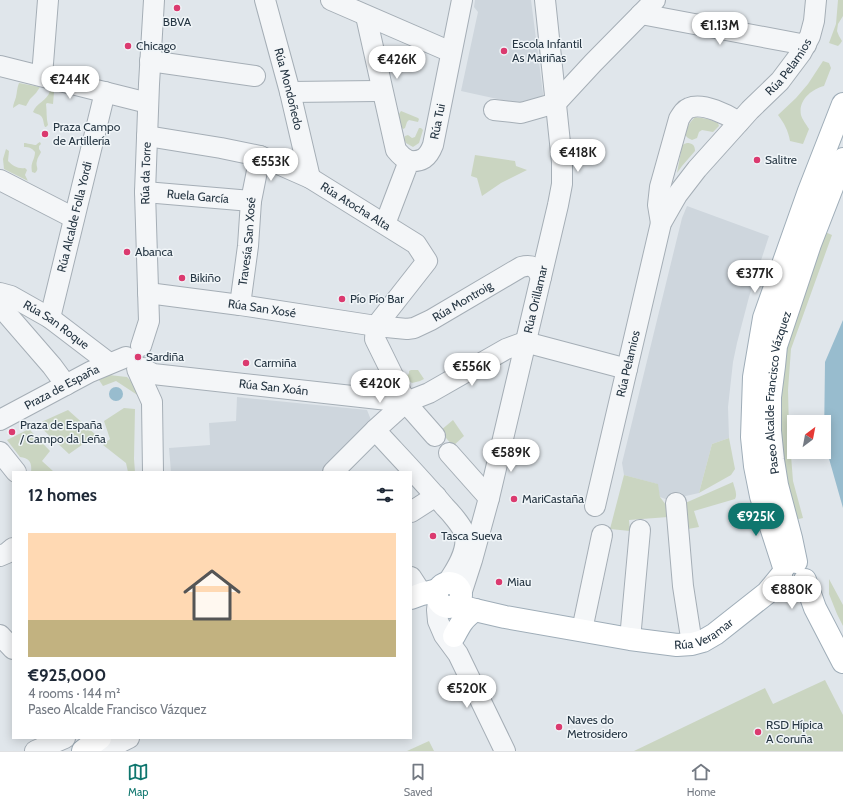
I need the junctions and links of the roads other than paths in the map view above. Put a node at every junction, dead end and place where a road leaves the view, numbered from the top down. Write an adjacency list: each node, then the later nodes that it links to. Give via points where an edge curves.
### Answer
1 (48, 0): 15 (street)
2 (154, 0): 13 (street, Rúa da Torre)
3 (265, 0): 19 (street, Rúa Mondoñedo)
4 (331, 0): 10 (street)
5 (462, 0): 12 (street, Rúa Tui)
6 (544, 0): 21 (street, Rúa Orillamar)
7 (655, 0): 9 (street)
8 (816, 0): 11 (street, Rúa Pelamios, via 814,21)
9 (641, 14): 11 (street); 21 (street)
10 (366, 16): 12 (street); 28 (street, via 396,150)
11 (806, 45): 24 (street, Rúa Pelamios, via 793,66)
12 (451, 52): 28 (street, Rúa Tui, via 433,145 427,156 421,160)
13 (150, 61): 16 (street); 20 (street, Rúa da Torre)
14 (0, 66): 15 (street)
15 (42, 76): 18 (street)
16 (255, 76)
17 (377, 91): 19 (street)
18 (105, 92): 20 (street); 33 (street, Rúa Alcalde Folla Yordi)
19 (290, 92): 29 (street, Rúa Mondoñedo)
20 (148, 103): 25 (street, Rúa da Torre)
21 (556, 103): 23 (street, via 521,112); 36 (street, Rúa Orillamar, via 562,184)
22 (843, 104): 65 (main road, Paseo Alcalde Francisco Vázquez, via 764,318 754,377 752,437 755,466 760,496)
23 (494, 110)
24 (740, 122): 34 (street, Rúa Pelamios, via 697,169); 34 (street, Rúa Pelamios, via 704,107 695,106 684,110 678,119 660,187 658,204)
25 (147, 136): 26 (street, Rúa Atocha Alta); 31 (street, Rúa da Torre)
26 (260, 156): 29 (street, Rúa Atocha Alta); 32 (street, Travesía San Xosé)
27 (843, 159): 65 (main road, Paseo Alcalde Francisco Vázquez, via 810,244 776,346 770,397 770,431 779,491 791,538)
28 (408, 161): 35 (street)
29 (310, 178): 35 (street, Rúa Atocha Alta)
30 (0, 180): 33 (street)
31 (145, 192): 32 (street, Ruela García); 38 (street, Rúa da Torre)
32 (251, 201): 39 (street, Travesía San Xosé)
33 (74, 218): 41 (street, Rúa Alcalde Folla Yordi)
34 (661, 222): 45 (street, Rúa Pelamios)
35 (385, 224): 42 (street, Rúa Atocha Alta, via 416,244 426,261)
36 (541, 277): 42 (street, Rúa Montroig, via 538,270 527,265 414,328); 43 (street, Rúa Orillamar)
37 (0, 293): 41 (street, Rúa San Roque, via 11,296)
38 (148, 293): 39 (street, Rúa San Xosé); 44 (street, Rúa da Torre, via 150,321)
39 (240, 305): 42 (street, Rúa San Xosé)
40 (0, 306): 46 (street, Rúa San Roque)
41 (50, 318): 44 (street, Rúa San Roque)
42 (376, 326): 47 (street, via 375,338)
43 (525, 342): 45 (street); 47 (street, via 506,349 430,393); 57 (street, Rúa Orillamar)
44 (131, 360): 46 (street, Praza de España, via 90,372); 47 (street, Rúa San Xoán, via 153,374); 54 (street, via 152,402)
45 (627, 369): 59 (street, Rúa Pelamios)
46 (66, 385): 48 (street, Praza de España)
47 (406, 402): 49 (street); 50 (street)
48 (0, 420)
49 (375, 430): 55 (street); 56 (street)
50 (434, 436)
51 (0, 452): 53 (street)
52 (449, 452): 57 (street)
53 (15, 471)
54 (154, 471)
55 (334, 471)
56 (436, 496): 60 (street); 66 (street, via 464,532 465,544 462,557)
57 (489, 498): 66 (street, Rúa Orillamar, via 472,560)
58 (676, 503): 70 (street, via 683,586)
59 (595, 506)
60 (412, 511)
61 (640, 530): 69 (street)
62 (602, 535): 67 (street)
63 (12, 549): 64 (street)
64 (0, 556)
65 (787, 579): 70 (main road, Rúa Veramar, via 716,634); 73 (main road, Paseo Alcalde Francisco Vázquez, via 815,608)
66 (441, 596): 67 (main road, Rúa Veramar, via 505,617); 71 (street, via 437,610 438,621 444,635); 71 (main road, via 466,616 461,622)
67 (582, 630): 69 (main road, Rúa Veramar)
68 (0, 635): 72 (street)
69 (630, 639): 70 (main road, Rúa Veramar, via 677,645)
70 (692, 644)
71 (456, 645): 80 (street)
72 (12, 648)
73 (843, 662)
74 (63, 739): 77 (street)
75 (99, 739): 78 (main road)
76 (127, 739): 79 (street)
77 (34, 751)
78 (82, 751)
79 (107, 751)
80 (505, 751)

